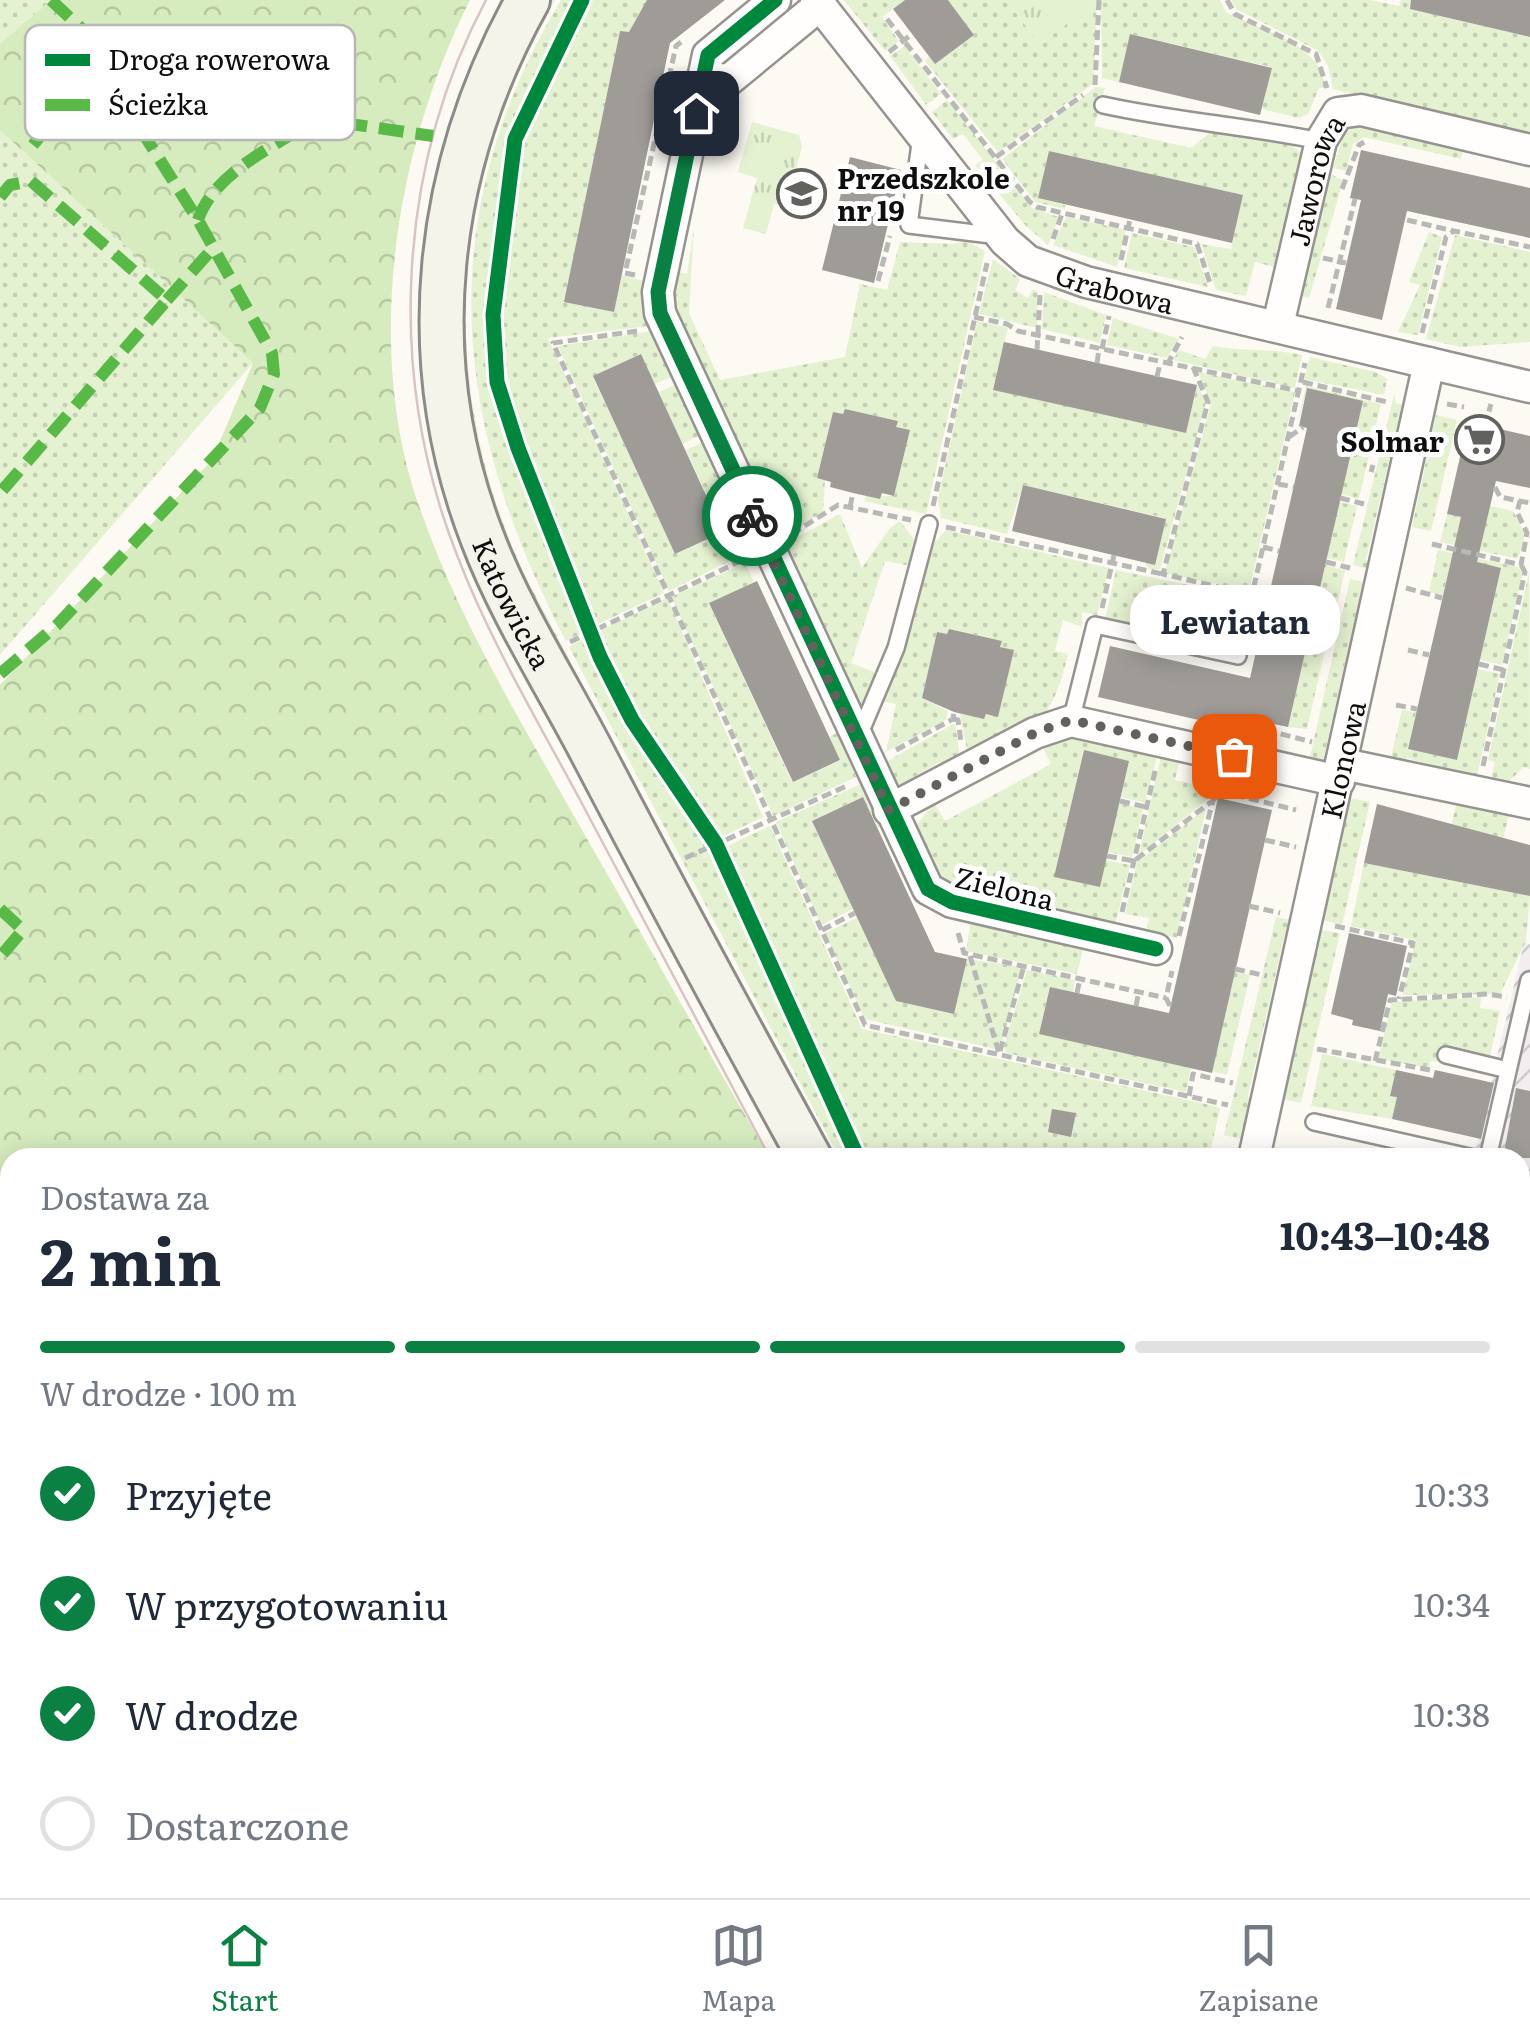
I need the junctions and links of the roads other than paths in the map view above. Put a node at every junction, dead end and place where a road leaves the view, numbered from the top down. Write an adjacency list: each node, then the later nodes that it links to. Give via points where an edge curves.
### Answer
1 (528, 0): 25 (main road, Katowicka, via 486,90 441,259 442,374 457,465 483,541)
2 (776, 0): 4 (street, Zielona, via 708,55)
3 (823, 3): 4 (street, via 730,79); 6 (street, Grabowa)
4 (703, 80): 16 (street, Zielona, via 658,292 660,313 753,556)
5 (1103, 104): 7 (lane, via 1179,122 1224,122)
6 (921, 136): 9 (street, Grabowa); 9 (lane, via 909,225)
7 (1321, 141): 8 (street, Jaworowa, via 1338,113 1361,110); 10 (street, Jaworowa)
8 (1530, 150)
9 (995, 244): 10 (street, Grabowa, via 1051,272)
10 (1278, 325): 11 (street, Grabowa)
11 (1424, 353): 12 (street, Grabowa); 17 (street, Klonowa)
12 (1530, 387)
13 (929, 524): 16 (lane)
14 (1238, 656): 15 (lane, via 1094,624)
15 (1071, 720): 17 (street); 19 (street)
16 (862, 762): 19 (street, Zielona)
17 (1341, 772): 18 (street); 26 (street, Klonowa)
18 (1530, 803)
19 (889, 810): 20 (street, Zielona, via 936,895)
20 (1169, 952)
21 (1530, 980): 23 (lane)
22 (1446, 1055): 23 (lane)
23 (1508, 1070): 28 (lane)
24 (1314, 1122): 27 (lane)
25 (805, 1148)
26 (1256, 1148)
27 (1430, 1148)
28 (1490, 1148)

